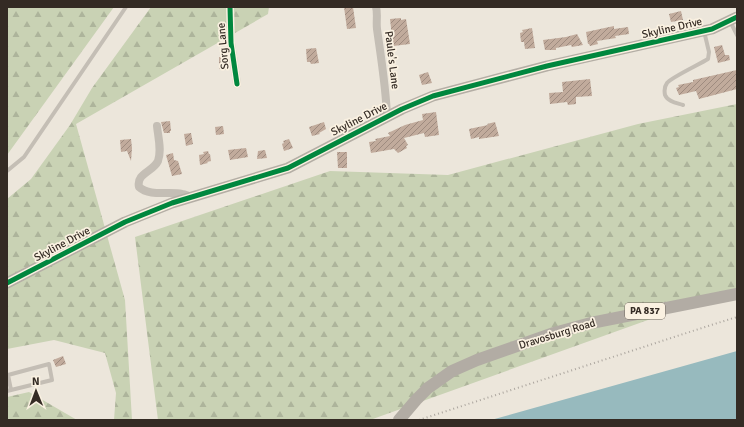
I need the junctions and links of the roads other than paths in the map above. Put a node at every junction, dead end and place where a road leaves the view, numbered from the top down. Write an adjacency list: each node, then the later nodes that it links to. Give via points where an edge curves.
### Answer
1 (126, 7): 11 (lane, via 24,157)
2 (230, 7): 7 (street, Sorg Lane, via 231,43)
3 (376, 7): 9 (street, Paule's Lane)
4 (734, 19): 5 (street, Skyline Drive); 6 (lane)
5 (704, 31): 8 (lane, via 708,59 668,81 664,89 666,97 673,103); 9 (street, Skyline Drive, via 460,88 402,108)
6 (737, 34)
7 (237, 84)
8 (683, 105)
9 (387, 117): 12 (street, Skyline Drive, via 288,168)
10 (157, 126): 12 (street, via 160,150 158,160 155,167 140,176 139,187 151,192 182,194)
11 (7, 171)
12 (191, 198): 13 (street, Skyline Drive, via 125,222)
13 (7, 283)
14 (737, 294): 16 (main road, Dravosburg Road / PA 837, via 591,323 477,360 452,371 436,382)
15 (9, 390): 15 (lane, via 52,380 48,364 8,375)
16 (399, 420)

